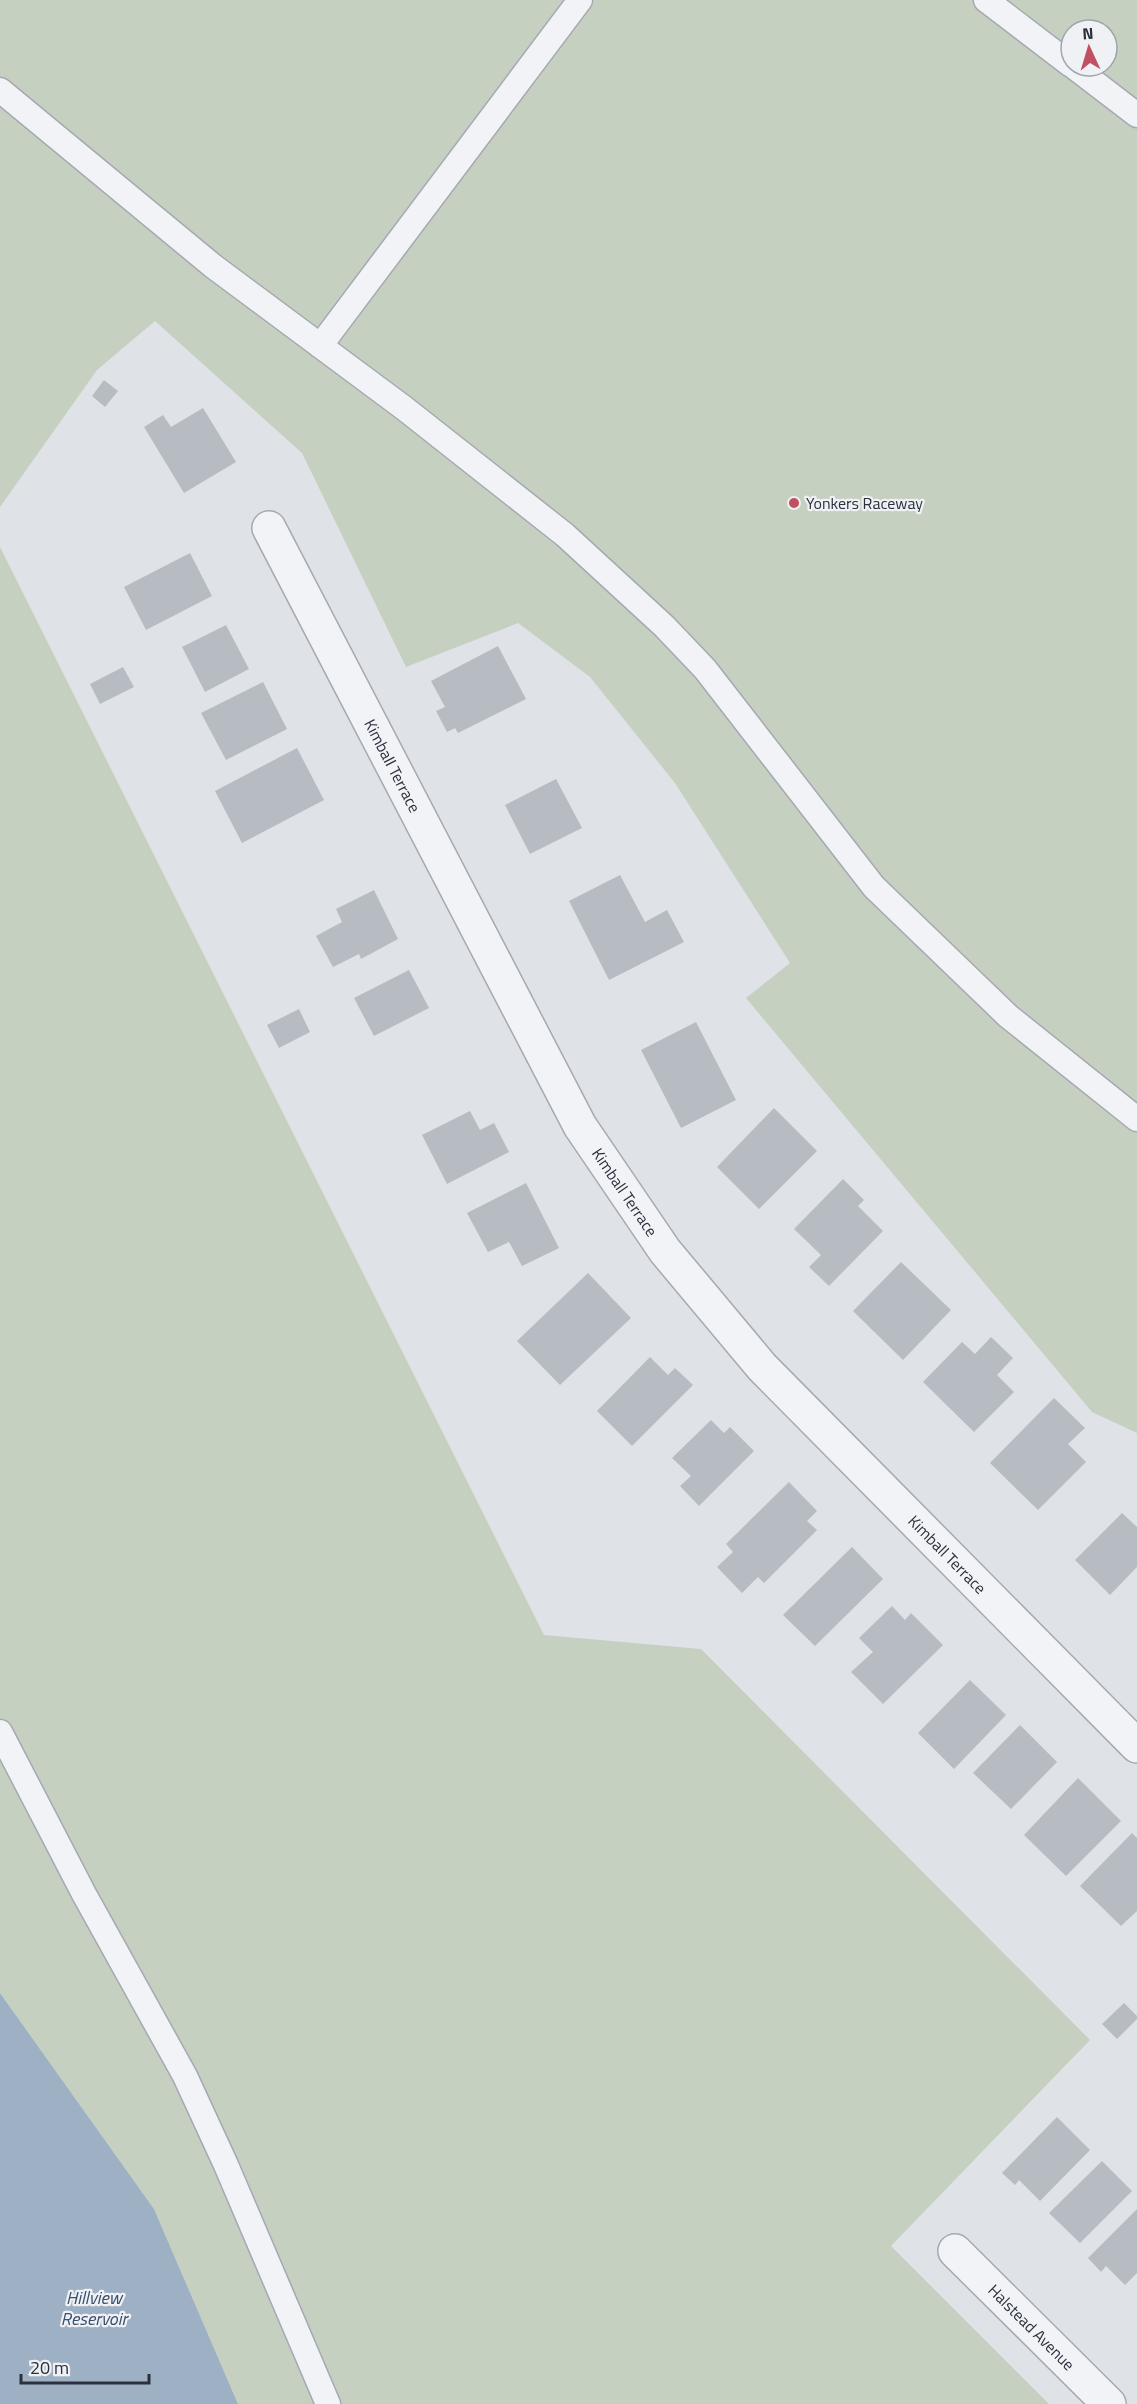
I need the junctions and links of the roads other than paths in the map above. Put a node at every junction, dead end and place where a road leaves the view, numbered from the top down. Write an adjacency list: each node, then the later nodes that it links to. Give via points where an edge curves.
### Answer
1 (580, 0): 7 (lane)
2 (986, 0): 3 (lane)
3 (1059, 55)
4 (1089, 78): 6 (lane)
5 (0, 90): 7 (lane, via 213,266)
6 (1137, 115)
7 (320, 346): 9 (lane, via 565,535 664,626 705,669 874,887 1008,1016)
8 (269, 528): 11 (street, Kimball Terrace, via 580,1126 665,1251 762,1367)
9 (1137, 1119)
10 (0, 1732): 13 (lane, via 185,2076)
11 (1137, 1746)
12 (955, 2251): 14 (street, Halstead Avenue)
13 (328, 2404)
14 (1109, 2404)

